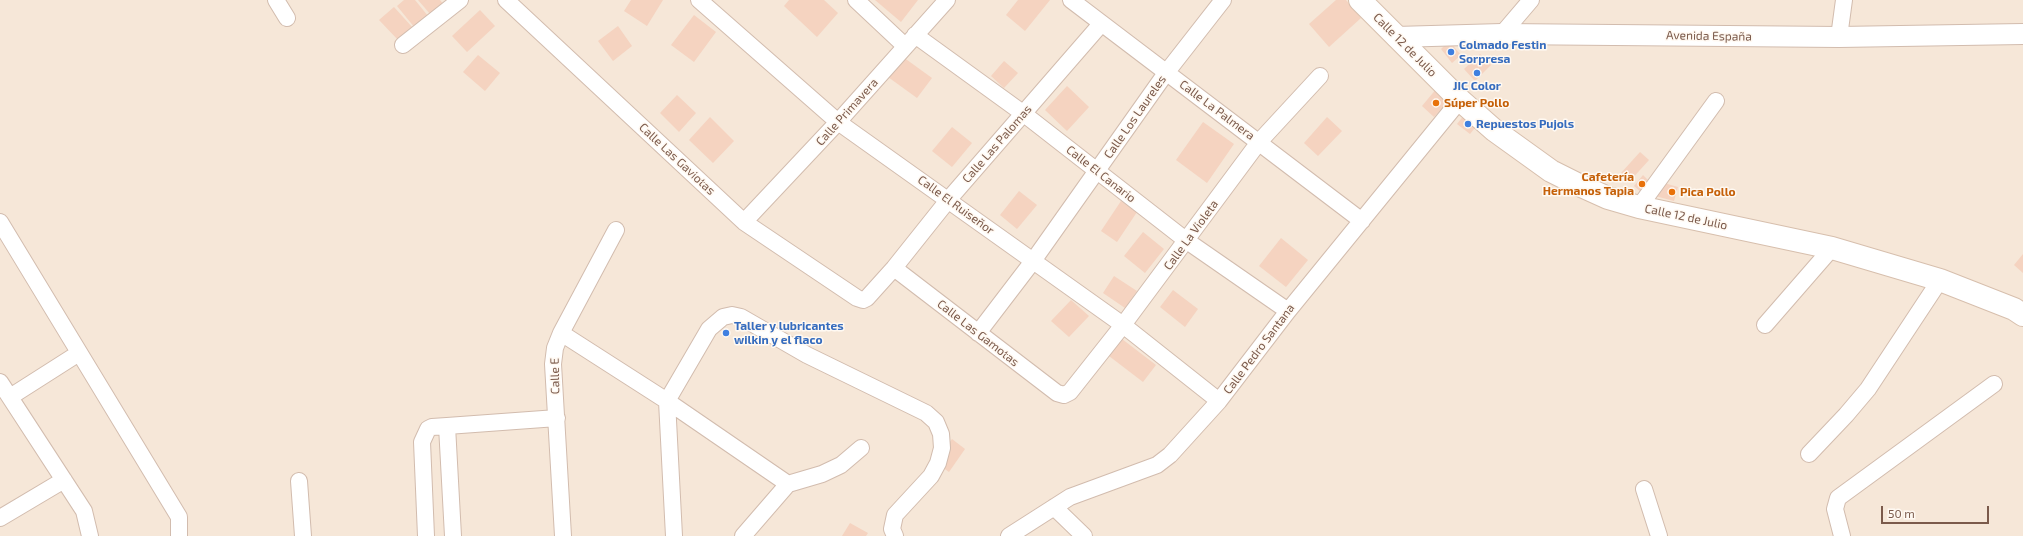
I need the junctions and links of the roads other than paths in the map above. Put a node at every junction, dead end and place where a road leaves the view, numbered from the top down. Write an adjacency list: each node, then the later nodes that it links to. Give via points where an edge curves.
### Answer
1 (276, 0): 12 (street)
2 (460, 0): 19 (street)
3 (506, 0): 32 (street, Calle Las Gaviotas)
4 (699, 0): 25 (street, Calle El Ruiseñor)
5 (856, 0): 18 (street, Calle El Canario)
6 (947, 0): 18 (street, Calle Primavera)
7 (1071, 0): 13 (street, Calle La Palmera)
8 (1223, 0): 20 (street, Calle Los Laureles)
9 (1360, 0): 16 (main road, Calle 12 de Julio)
10 (1531, 0): 14 (street)
11 (1844, 0): 17 (street)
12 (287, 18)
13 (1101, 24): 20 (street, Calle La Palmera); 24 (street, Calle Las Palomas)
14 (1502, 34): 16 (street, Avenida España); 17 (street, Avenida España)
15 (2023, 34): 17 (street, Avenida España)
16 (1396, 37): 22 (main road, Calle 12 de Julio)
17 (1839, 37)
18 (910, 41): 24 (street, Calle El Canario); 25 (street, Calle Primavera)
19 (403, 44)
20 (1166, 73): 26 (street, Calle La Palmera); 27 (street, Calle Los Laureles)
21 (1320, 76): 26 (street, Calle La Violeta)
22 (1460, 100): 29 (main road, Calle 12 de Julio, via 1494,130 1551,171 1608,198); 30 (street, Calle Pedro Santana)
23 (1716, 102): 29 (street)
24 (1024, 114): 27 (street, Calle El Canario); 28 (street, Calle Las Palomas)
25 (838, 122): 28 (street, Calle El Ruiseñor); 32 (street, Calle Primavera)
26 (1259, 142): 30 (street, Calle La Palmera); 34 (street, Calle La Violeta)
27 (1097, 171): 34 (street, Calle El Canario); 36 (street, Calle Los Laureles)
28 (949, 199): 36 (street, Calle El Ruiseñor); 37 (street, Calle Las Palomas)
29 (1640, 207): 35 (main road, Calle 12 de Julio)
30 (1362, 221): 40 (street, Calle Pedro Santana)
31 (0, 222): 46 (street)
32 (744, 222): 39 (street, Calle Las Gaviotas)
33 (616, 230): 44 (street, Calle E)
34 (1187, 241): 40 (street, Calle El Canario); 42 (street, Calle La Violeta)
35 (1832, 248): 38 (main road, Calle 12 de Julio); 43 (street)
36 (1033, 262): 42 (street, Calle El Ruiseñor); 45 (street, Calle Los Laureles)
37 (894, 268): 39 (street, Calle Las Palomas, via 868,298); 45 (street, Calle Las Gamotas)
38 (1940, 280): 41 (main road, Calle 12 de Julio, via 2014,309); 56 (street, via 1868,389)
39 (863, 300)
40 (1288, 311): 52 (street, Calle Pedro Santana)
41 (2023, 315)
42 (1123, 325): 49 (street, Calle La Violeta, via 1070,392); 52 (street, Calle El Ruiseñor)
43 (1765, 325)
44 (561, 333): 51 (street); 53 (street, Calle E, via 555,348 553,364)
45 (978, 333): 49 (street, Calle Las Gamotas, via 1057,393)
46 (79, 353): 50 (street); 64 (street, via 179,517)
47 (0, 382): 50 (street)
48 (1994, 384): 75 (street, via 1838,498 1834,509)
49 (1064, 395)
50 (10, 397): 57 (street)
51 (667, 400): 59 (street); 69 (street); 71 (street, via 709,329 723,317 732,315 741,317 807,355 926,413 936,422 941,434 942,448 931,476 895,515 892,529)
52 (1219, 401): 61 (street, Calle Pedro Santana, via 1170,455 1157,465 1070,497)
53 (557, 418): 54 (street); 68 (street, Calle E)
54 (448, 426): 66 (street, via 432,427 425,432 422,442); 67 (street)
55 (861, 448): 59 (street, via 841,465 822,474)
56 (1809, 454)
57 (64, 480): 62 (street); 63 (street, via 84,511)
58 (299, 481): 65 (street)
59 (788, 484): 70 (street)
60 (1644, 489): 74 (street)
61 (1054, 506): 72 (street, Calle Pedro Santana); 73 (street)
62 (0, 518)
63 (90, 536)
64 (180, 536)
65 (303, 536)
66 (426, 536)
67 (453, 536)
68 (563, 536)
69 (674, 536)
70 (743, 536)
71 (895, 536)
72 (1010, 536)
73 (1084, 536)
74 (1659, 536)
75 (1842, 536)

